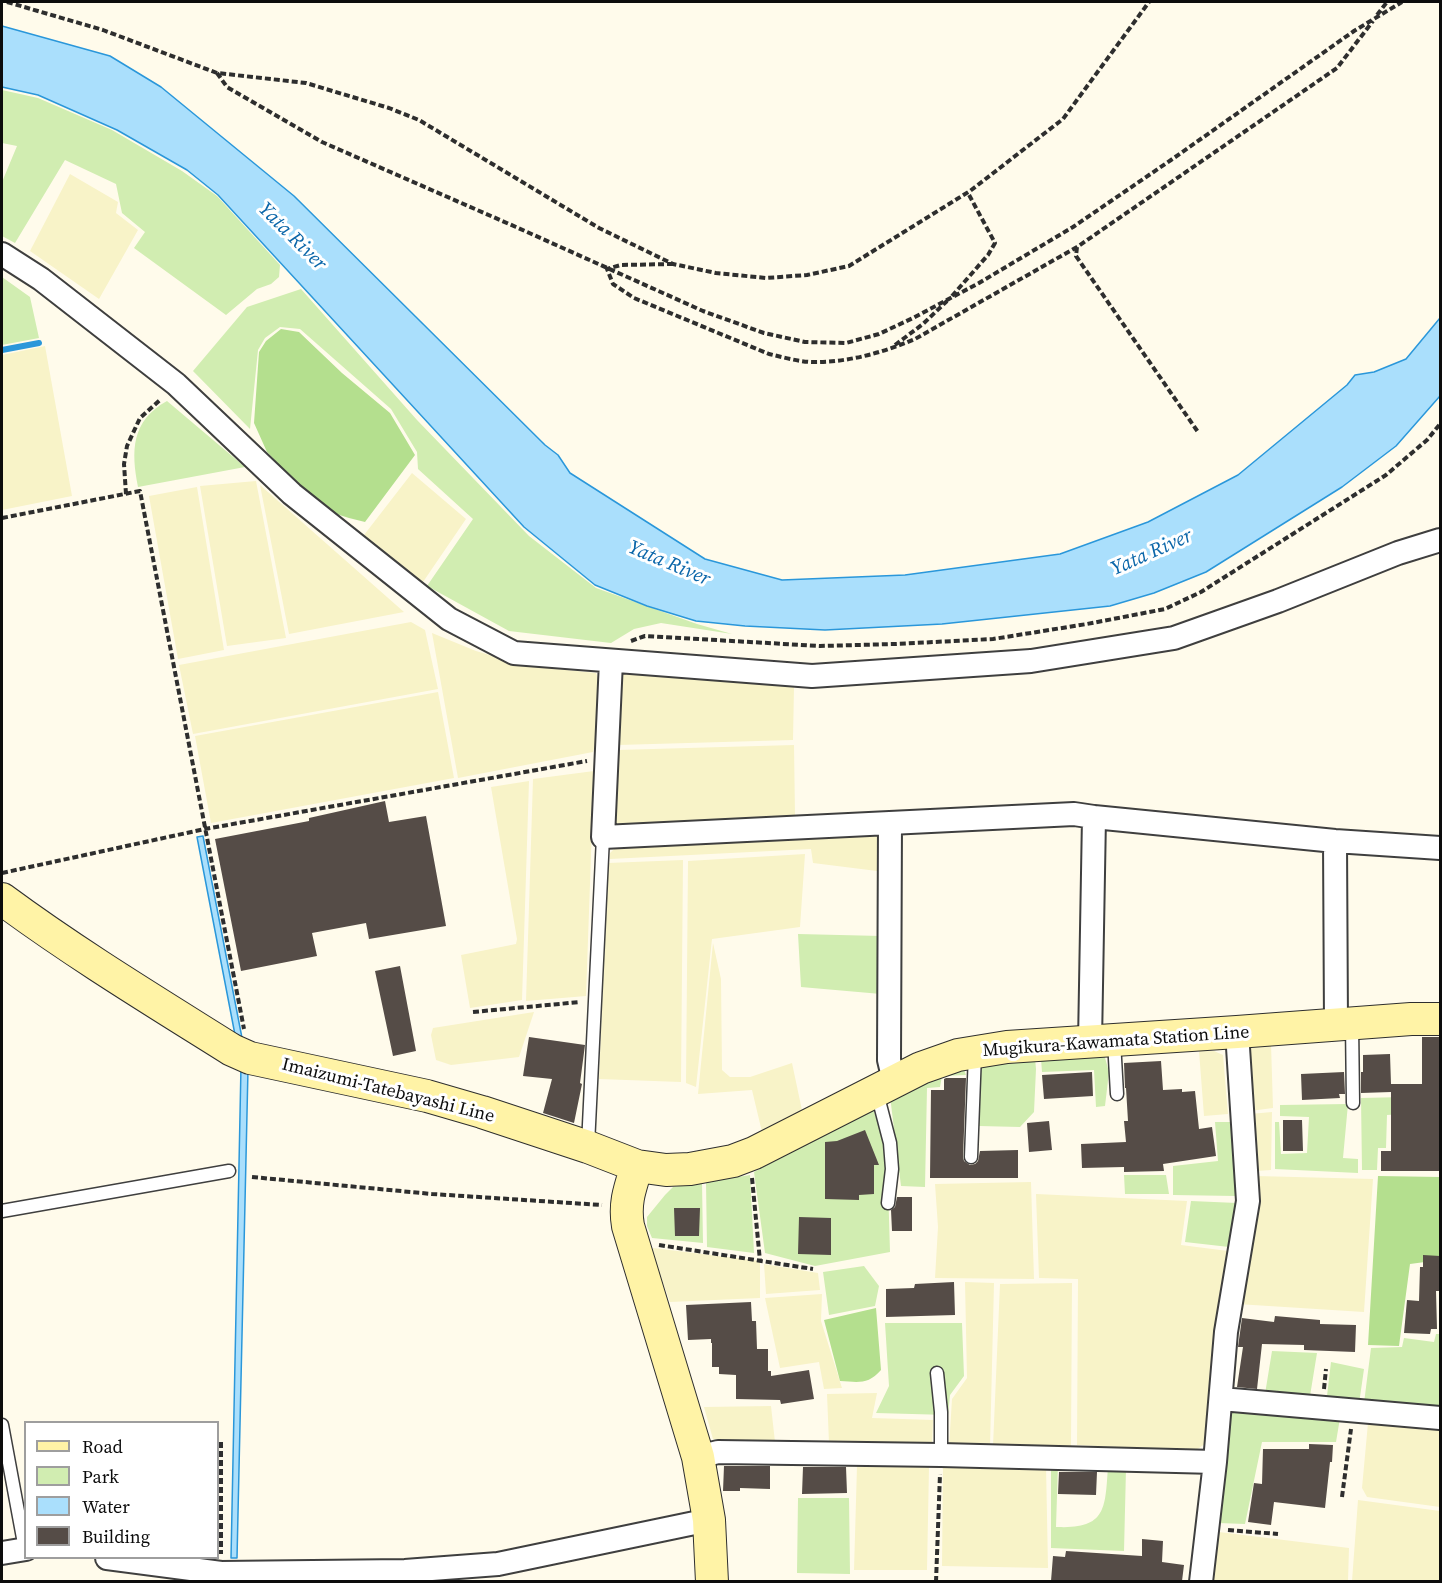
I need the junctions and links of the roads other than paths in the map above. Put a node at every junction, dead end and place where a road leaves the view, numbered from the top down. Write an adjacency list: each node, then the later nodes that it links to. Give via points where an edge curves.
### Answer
1 (2, 254): 3 (street, via 176,384 292,494 449,619 514,653)
2 (1440, 540): 3 (street, via 1174,638 1031,661 812,676)
3 (611, 661): 6 (street)
4 (1094, 817): 5 (street, via 1051,814); 7 (street); 13 (street)
5 (890, 823): 6 (street); 15 (street, via 889,1060)
6 (603, 837): 18 (lane)
7 (1335, 841): 8 (street); 11 (street)
8 (1440, 848)
9 (2, 899): 18 (main road, Imaizumi-Tatebayashi Line, via 118,978 250,1058 428,1096)
10 (1440, 1019): 11 (main road, Mugikura-Kawamata Station Line)
11 (1344, 1024): 12 (main road, Mugikura-Kawamata Station Line); 17 (lane)
12 (1237, 1032): 13 (main road, Mugikura-Kawamata Station Line); 25 (street, via 1248,1201 1226,1332)
13 (1102, 1041): 14 (main road, Mugikura-Kawamata Station Line); 16 (lane)
14 (975, 1052): 15 (main road, Mugikura-Kawamata Station Line, via 921,1068); 19 (lane)
15 (885, 1085): 20 (main road, Mugikura-Kawamata Station Line, via 732,1161 690,1169); 22 (lane, via 892,1169)
16 (1117, 1094)
17 (1353, 1103)
18 (588, 1147): 20 (main road, Imaizumi-Tatebayashi Line)
19 (971, 1157)
20 (637, 1166): 29 (main road, via 627,1199 628,1226)
21 (229, 1171): 23 (lane)
22 (888, 1203)
23 (2, 1211)
24 (937, 1373): 28 (lane)
25 (1221, 1399): 26 (street); 30 (street)
26 (1440, 1418)
27 (2, 1425): 32 (lane)
28 (941, 1455): 29 (street, via 718,1452); 30 (street)
29 (698, 1457): 31 (main road)
30 (1215, 1462): 37 (street)
31 (710, 1520): 35 (street, via 498,1563 405,1571 221,1573); 36 (main road)
32 (24, 1544)
33 (24, 1549): 34 (street)
34 (2, 1553)
35 (121, 1559)
36 (712, 1581)
37 (1201, 1581)

